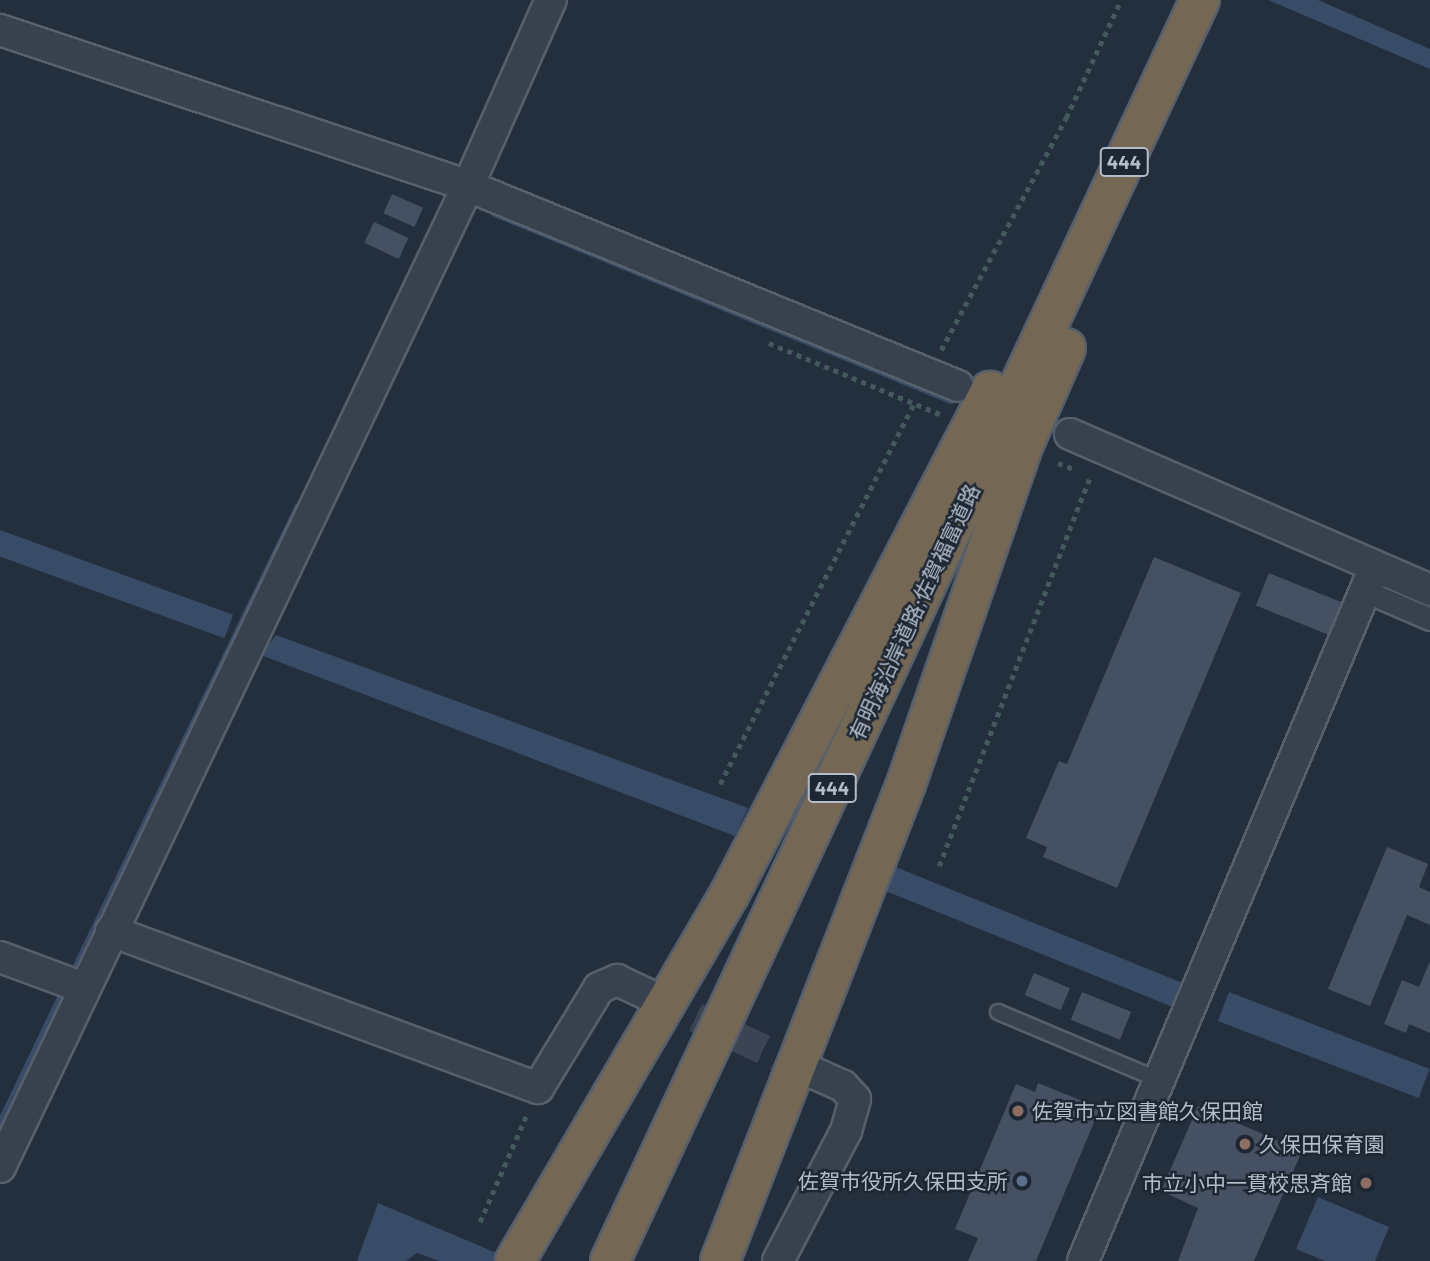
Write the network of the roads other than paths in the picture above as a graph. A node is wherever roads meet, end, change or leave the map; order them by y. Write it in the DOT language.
graph roads {
  1 [pos="551,0"];
  2 [pos="1198,5"];
  3 [pos="0,30"];
  4 [pos="468,186"];
  5 [pos="1053,316"];
  6 [pos="958,386"];
  7 [pos="1070,434"];
  8 [pos="1370,579"];
  9 [pos="1430,590"];
  10 [pos="1430,619"];
  11 [pos="111,930"];
  12 [pos="0,957"];
  13 [pos="84,988"];
  14 [pos="655,998"];
  15 [pos="998,1012"];
  16 [pos="811,1072"];
  17 [pos="1159,1080"];
  18 [pos="0,1167"];
  19 [pos="515,1261"];
  20 [pos="611,1261"];
  21 [pos="720,1261"];
  22 [pos="778,1261"];
  23 [pos="1083,1261"];
  1 -- 4 [label="street"];
  2 -- 5 [label="highway, 有明海沿岸道路;佐賀福富道路 / 444"];
  2 -- 21 [label="highway"];
  3 -- 4 [label="street"];
  4 -- 6 [label="street"];
  4 -- 11 [label="street"];
  5 -- 19 [label="highway"];
  5 -- 20 [label="highway, 有明海沿岸道路;佐賀福富道路 / 444"];
  7 -- 8 [label="street"];
  8 -- 9 [label="street"];
  8 -- 10 [label="street"];
  8 -- 17 [label="street"];
  11 -- 13 [label="street"];
  11 -- 14 [label="street"];
  12 -- 13 [label="street"];
  13 -- 18 [label="street"];
  15 -- 17 [label="lane"];
  16 -- 22 [label="street"];
  17 -- 23 [label="street"];
}
